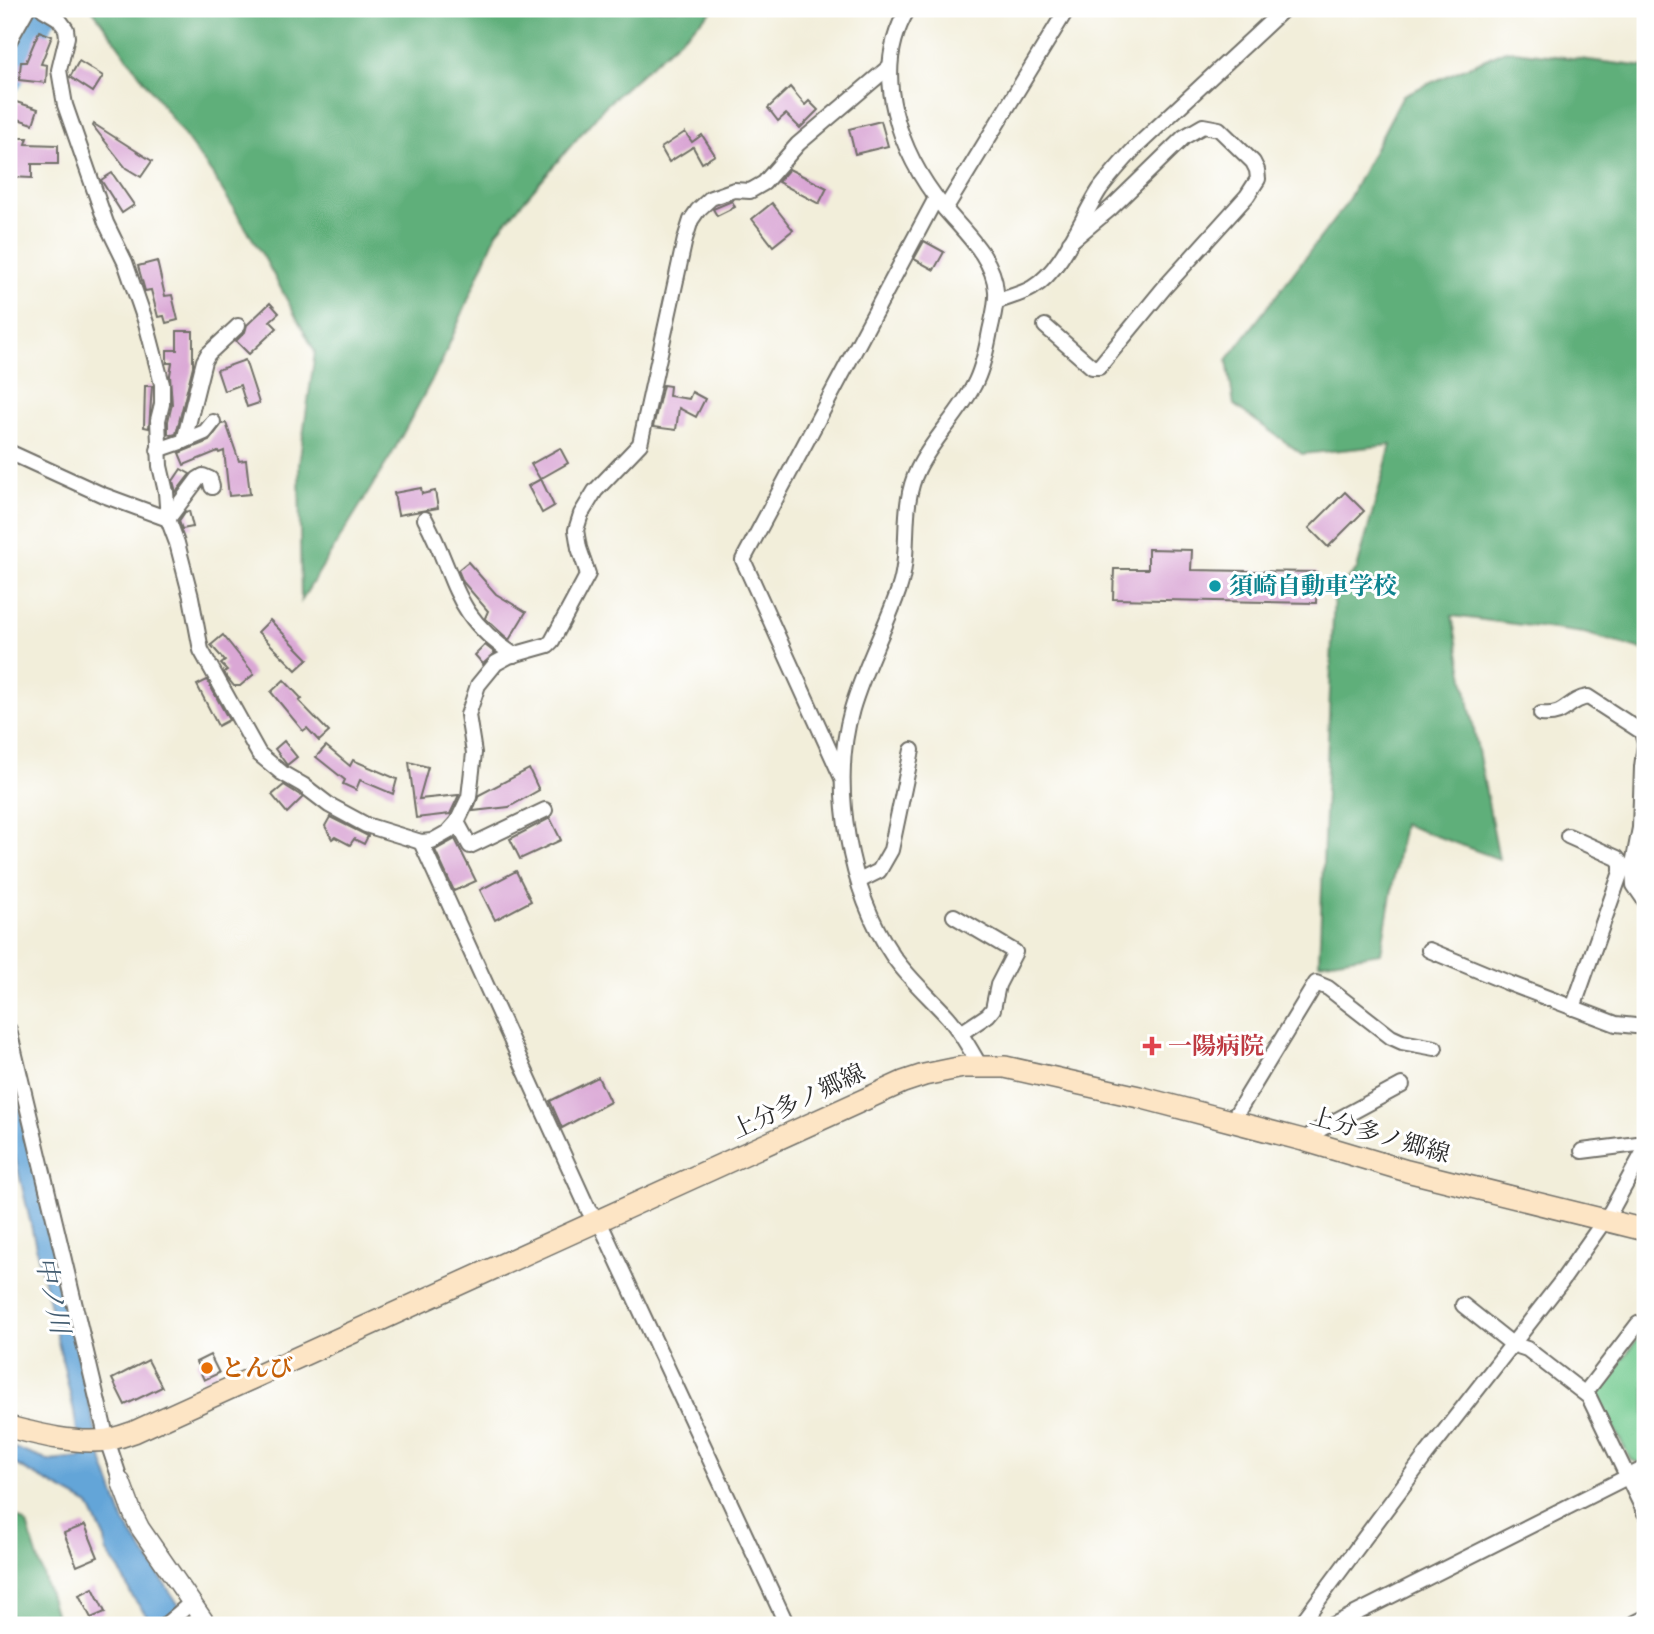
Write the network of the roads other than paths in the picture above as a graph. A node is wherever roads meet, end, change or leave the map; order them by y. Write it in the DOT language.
graph roads {
  1 [pos="27,9"];
  2 [pos="908,9"];
  3 [pos="1067,9"];
  4 [pos="1284,9"];
  5 [pos="47,11"];
  6 [pos="9,41"];
  7 [pos="890,67"];
  8 [pos="940,204"];
  9 [pos="1070,243"];
  10 [pos="996,302"];
  11 [pos="238,326"];
  12 [pos="1045,326"];
  13 [pos="213,422"];
  14 [pos="184,441"];
  15 [pos="158,450"];
  16 [pos="9,452"];
  17 [pos="212,487"];
  18 [pos="168,519"];
  19 [pos="425,519"];
  20 [pos="514,655"];
  21 [pos="1541,714"];
  22 [pos="1645,744"];
  23 [pos="912,750"];
  24 [pos="843,782"];
  25 [pos="545,810"];
  26 [pos="457,822"];
  27 [pos="1568,836"];
  28 [pos="421,842"];
  29 [pos="1627,871"];
  30 [pos="859,881"];
  31 [pos="1645,901"];
  32 [pos="954,916"];
  33 [pos="1429,950"];
  34 [pos="1573,1009"];
  35 [pos="1645,1027"];
  36 [pos="9,1030"];
  37 [pos="961,1033"];
  38 [pos="1435,1048"];
  39 [pos="980,1066"];
  40 [pos="1402,1085"];
  41 [pos="1232,1121"];
  42 [pos="1299,1143"];
  43 [pos="1645,1143"];
  44 [pos="1645,1149"];
  45 [pos="1582,1151"];
  46 [pos="599,1221"];
  47 [pos="1604,1222"];
  48 [pos="1645,1230"];
  49 [pos="1463,1305"];
  50 [pos="1645,1321"];
  51 [pos="1511,1345"];
  52 [pos="1585,1393"];
  53 [pos="9,1427"];
  54 [pos="102,1440"];
  55 [pos="1645,1468"];
  56 [pos="1628,1477"];
  57 [pos="121,1482"];
  58 [pos="1645,1513"];
  59 [pos="187,1607"];
  60 [pos="1645,1618"];
  61 [pos="1303,1624"];
  62 [pos="164,1625"];
  63 [pos="207,1625"];
  64 [pos="787,1625"];
  65 [pos="1333,1625"];
  66 [pos="1631,1625"];
  1 -- 6 [label="street"];
  2 -- 7 [label="street"];
  3 -- 8 [label="street"];
  4 -- 9 [label="street"];
  5 -- 15 [label="street"];
  7 -- 8 [label="street"];
  7 -- 20 [label="street"];
  8 -- 10 [label="street"];
  8 -- 24 [label="street"];
  9 -- 10 [label="street"];
  9 -- 12 [label="street"];
  10 -- 24 [label="street"];
  11 -- 14 [label="street"];
  13 -- 14 [label="street"];
  14 -- 15 [label="street"];
  15 -- 18 [label="street"];
  16 -- 18 [label="street"];
  17 -- 18 [label="street"];
  18 -- 28 [label="street"];
  19 -- 20 [label="street"];
  20 -- 26 [label="street"];
  21 -- 22 [label="street"];
  22 -- 29 [label="street"];
  23 -- 30 [label="street"];
  24 -- 30 [label="street"];
  25 -- 26 [label="street"];
  26 -- 28 [label="street"];
  27 -- 29 [label="street"];
  28 -- 46 [label="street"];
  29 -- 31 [label="street"];
  29 -- 34 [label="street"];
  30 -- 37 [label="street"];
  32 -- 37 [label="street"];
  33 -- 34 [label="street"];
  34 -- 35 [label="street"];
  36 -- 54 [label="street"];
  37 -- 39 [label="street"];
  38 -- 41 [label="street"];
  39 -- 41 [label="main road, 上分多ノ郷線"];
  39 -- 46 [label="main road, 上分多ノ郷線"];
  40 -- 42 [label="street"];
  41 -- 42 [label="main road, 上分多ノ郷線"];
  42 -- 47 [label="main road, 上分多ノ郷線"];
  43 -- 45 [label="street"];
  44 -- 47 [label="street"];
  46 -- 54 [label="main road, 上分多ノ郷線"];
  46 -- 64 [label="street"];
  47 -- 48 [label="main road, 上分多ノ郷線"];
  47 -- 51 [label="street"];
  49 -- 51 [label="street"];
  50 -- 52 [label="street"];
  51 -- 52 [label="street"];
  51 -- 61 [label="street"];
  52 -- 56 [label="street"];
  53 -- 54 [label="main road, 上分多ノ郷線"];
  54 -- 57 [label="street"];
  55 -- 56 [label="street"];
  56 -- 58 [label="street"];
  56 -- 65 [label="street"];
  57 -- 59 [label="street"];
  59 -- 62 [label="street"];
  59 -- 63 [label="street"];
  60 -- 66 [label="street"];
}
